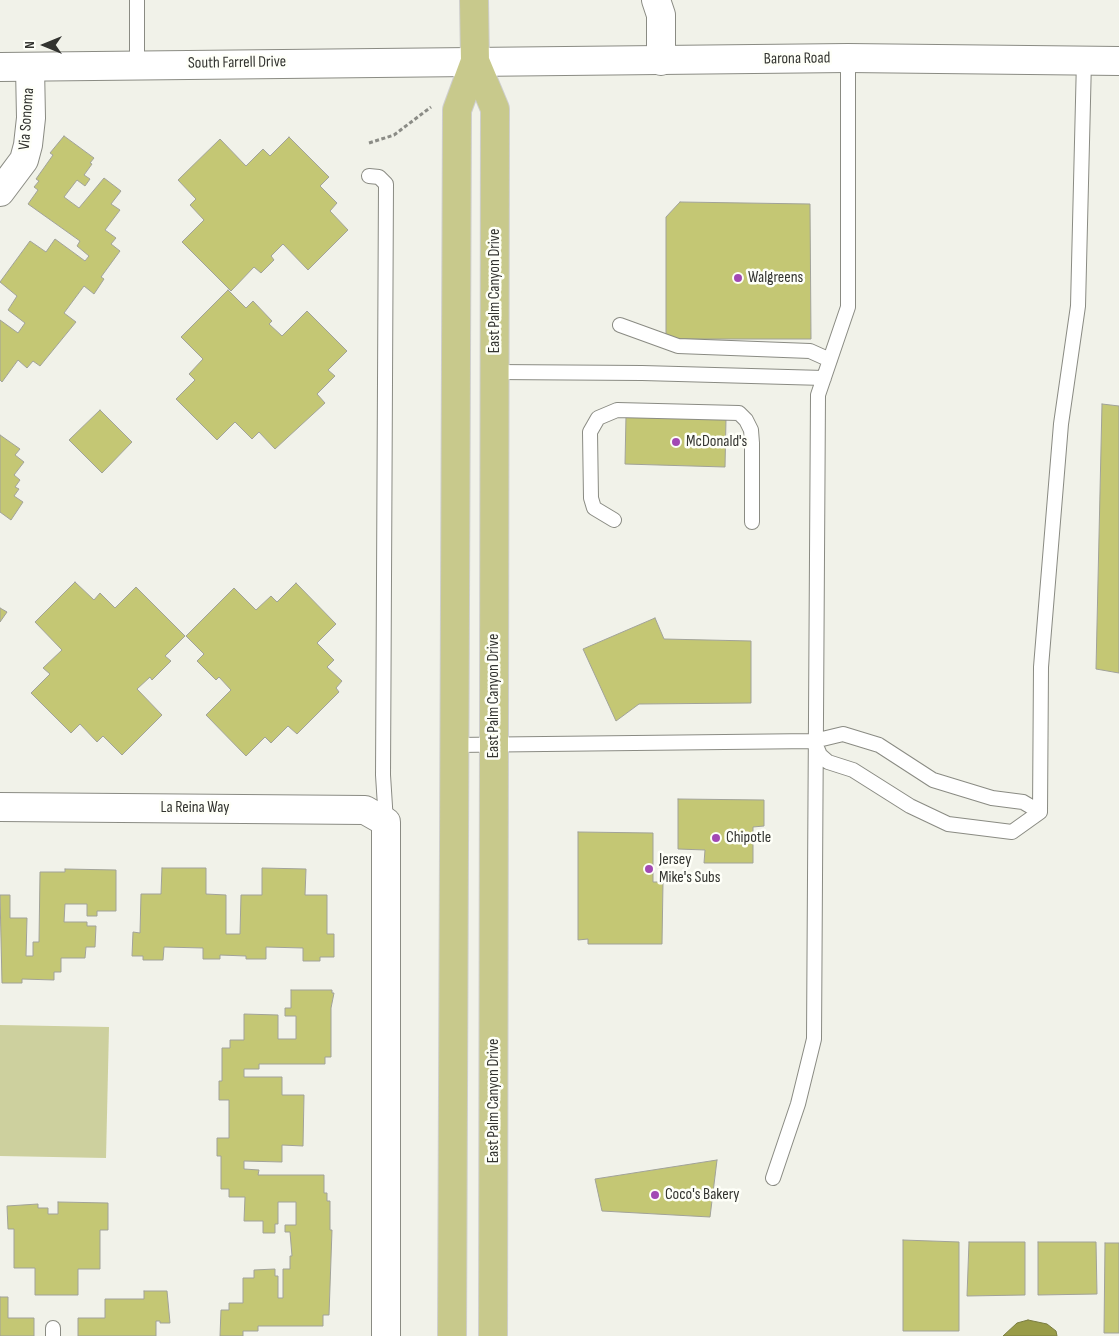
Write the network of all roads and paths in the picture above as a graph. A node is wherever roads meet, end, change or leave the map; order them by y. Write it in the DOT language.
graph roads {
  1 [pos="137,0"];
  2 [pos="474,0"];
  3 [pos="656,0"];
  4 [pos="848,58"];
  5 [pos="661,60"];
  6 [pos="1084,60"];
  7 [pos="475,61"];
  8 [pos="1119,61"];
  9 [pos="137,64"];
  10 [pos="0,67"];
  11 [pos="30,67"];
  12 [pos="431,107"];
  13 [pos="369,143"];
  14 [pos="369,176"];
  15 [pos="0,192"];
  16 [pos="620,324"];
  17 [pos="830,360"];
  18 [pos="495,372"];
  19 [pos="824,378"];
  20 [pos="614,520"];
  21 [pos="752,522"];
  22 [pos="814,741"];
  23 [pos="455,744"];
  24 [pos="494,746"];
  25 [pos="0,807"];
  26 [pos="1040,812"];
  27 [pos="386,822"];
  28 [pos="773,1178"];
  29 [pos="386,1336"];
  30 [pos="452,1336"];
  31 [pos="493,1336"];
  1 -- 9 [label="lane"];
  2 -- 7 [label="main road, East Palm Canyon Drive"];
  3 -- 5 [label="street"];
  4 -- 5 [label="street, Barona Road"];
  4 -- 6 [label="street, Barona Road"];
  4 -- 17 [label="lane"];
  5 -- 7 [label="street, Barona Road"];
  6 -- 8 [label="street, Barona Road"];
  6 -- 26 [label="lane"];
  7 -- 9 [label="street, South Farrell Drive"];
  7 -- 18 [label="main road, East Palm Canyon Drive"];
  7 -- 23 [label="main road, East Palm Canyon Drive"];
  9 -- 11 [label="street, South Farrell Drive"];
  10 -- 11 [label="street, South Farrell Drive"];
  11 -- 15 [label="street, Via Sonoma"];
  12 -- 13 [label="path"];
  14 -- 27 [label="lane"];
  16 -- 17 [label="lane"];
  17 -- 19 [label="lane"];
  18 -- 19 [label="lane"];
  18 -- 24 [label="main road, East Palm Canyon Drive"];
  19 -- 22 [label="lane"];
  20 -- 21 [label="lane"];
  22 -- 24 [label="lane"];
  22 -- 26 [label="lane"];
  22 -- 26 [label="lane"];
  22 -- 28 [label="lane"];
  23 -- 24 [label="lane"];
  23 -- 30 [label="main road, East Palm Canyon Drive"];
  24 -- 31 [label="main road, East Palm Canyon Drive"];
  25 -- 27 [label="street, La Reina Way"];
  27 -- 29 [label="street"];
}
